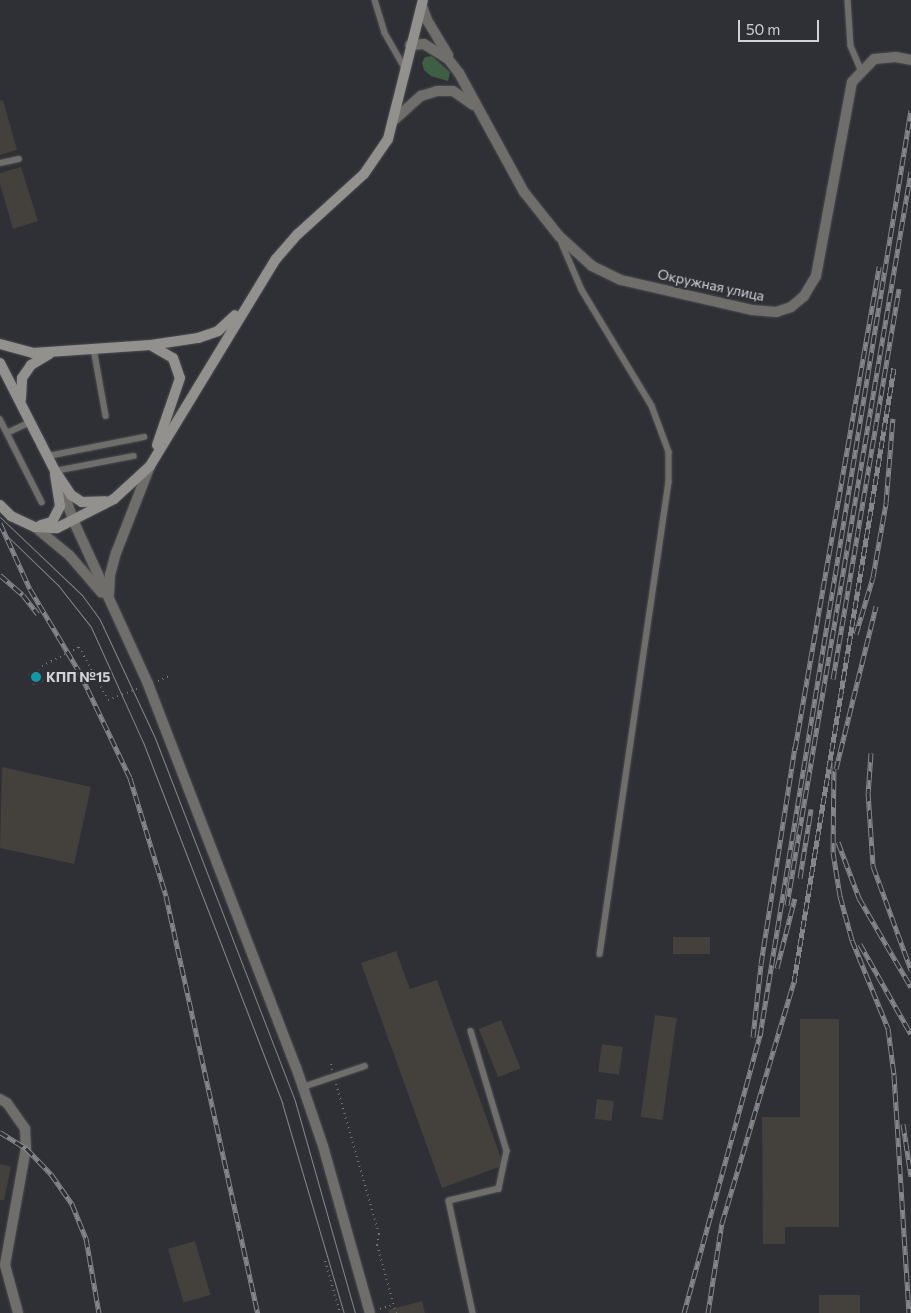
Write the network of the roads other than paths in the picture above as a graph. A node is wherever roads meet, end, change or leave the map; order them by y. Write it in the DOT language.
graph roads {
  1 [pos="376,0"];
  2 [pos="848,0"];
  3 [pos="423,3"];
  4 [pos="410,45"];
  5 [pos="911,60"];
  6 [pos="405,68"];
  7 [pos="861,70"];
  8 [pos="458,72"];
  9 [pos="393,121"];
  10 [pos="486,122"];
  11 [pos="19,159"];
  12 [pos="0,163"];
  13 [pos="559,236"];
  14 [pos="243,308"];
  15 [pos="0,344"];
  16 [pos="151,345"];
  17 [pos="94,349"];
  18 [pos="57,351"];
  19 [pos="0,363"];
  20 [pos="22,402"];
  21 [pos="106,416"];
  22 [pos="0,419"];
  23 [pos="31,422"];
  24 [pos="7,432"];
  25 [pos="144,437"];
  26 [pos="48,456"];
  27 [pos="134,456"];
  28 [pos="150,466"];
  29 [pos="55,471"];
  30 [pos="114,499"];
  31 [pos="42,502"];
  32 [pos="0,505"];
  33 [pos="74,522"];
  34 [pos="35,528"];
  35 [pos="113,607"];
  36 [pos="600,954"];
  37 [pos="471,1031"];
  38 [pos="365,1066"];
  39 [pos="303,1087"];
  40 [pos="0,1099"];
  41 [pos="18,1313"];
  42 [pos="370,1313"];
  43 [pos="473,1313"];
  1 -- 6 [label="lane"];
  2 -- 7 [label="lane"];
  3 -- 4 [label="street"];
  3 -- 8 [label="street"];
  4 -- 6 [label="street"];
  4 -- 8 [label="street"];
  5 -- 7 [label="street"];
  6 -- 9 [label="street"];
  7 -- 13 [label="street, Окружная улица"];
  8 -- 10 [label="street"];
  9 -- 10 [label="street"];
  9 -- 14 [label="street"];
  10 -- 13 [label="street, Окружная улица"];
  11 -- 12 [label="lane"];
  13 -- 36 [label="lane"];
  14 -- 16 [label="street"];
  14 -- 28 [label="street"];
  15 -- 18 [label="street"];
  16 -- 17 [label="street"];
  16 -- 28 [label="street"];
  17 -- 18 [label="street"];
  17 -- 21 [label="lane"];
  18 -- 20 [label="street"];
  19 -- 20 [label="street"];
  20 -- 23 [label="street"];
  22 -- 24 [label="lane"];
  23 -- 24 [label="lane"];
  23 -- 26 [label="street"];
  24 -- 31 [label="lane"];
  25 -- 26 [label="lane"];
  26 -- 29 [label="street"];
  27 -- 29 [label="lane"];
  28 -- 30 [label="street"];
  28 -- 35 [label="street"];
  29 -- 30 [label="street"];
  29 -- 33 [label="street"];
  29 -- 34 [label="street"];
  30 -- 33 [label="street"];
  32 -- 34 [label="street"];
  33 -- 34 [label="street"];
  33 -- 35 [label="street"];
  34 -- 35 [label="street"];
  35 -- 39 [label="street"];
  37 -- 43 [label="lane"];
  38 -- 39 [label="lane"];
  39 -- 42 [label="street"];
  40 -- 41 [label="street"];
}
